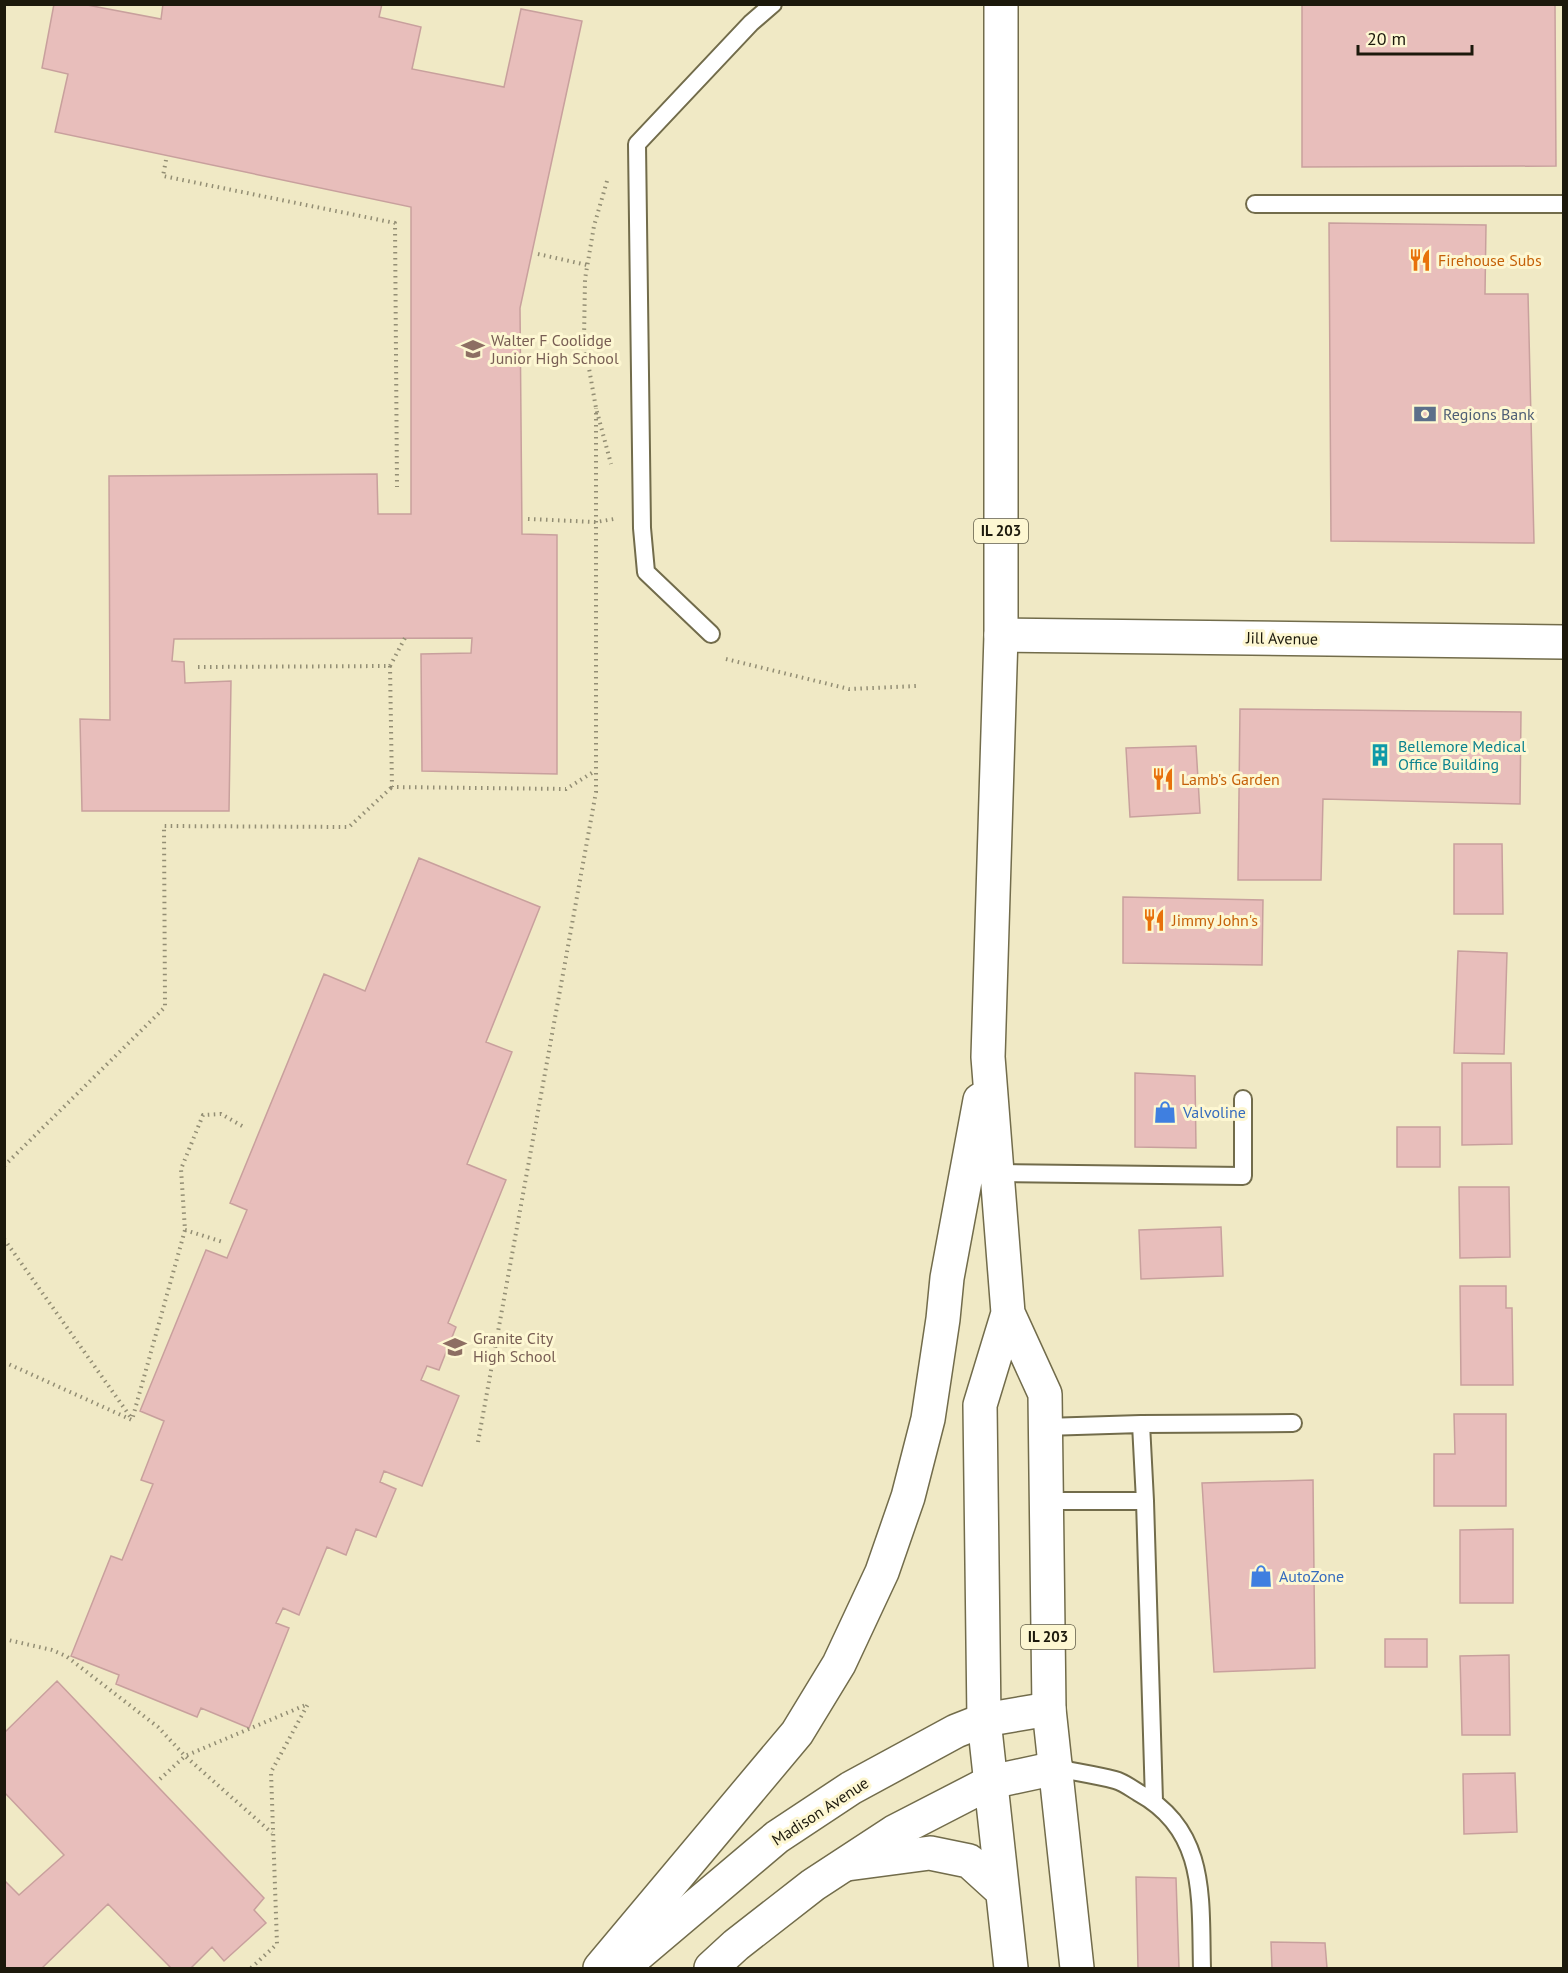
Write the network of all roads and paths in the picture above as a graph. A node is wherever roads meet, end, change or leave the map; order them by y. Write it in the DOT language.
graph roads {
  1 [pos="773,4"];
  2 [pos="1002,4"];
  3 [pos="166,160"];
  4 [pos="1255,204"];
  5 [pos="1563,204"];
  6 [pos="538,254"];
  7 [pos="587,265"];
  8 [pos="596,408"];
  9 [pos="398,487"];
  10 [pos="528,519"];
  11 [pos="616,519"];
  12 [pos="596,522"];
  13 [pos="711,634"];
  14 [pos="1001,635"];
  15 [pos="405,638"];
  16 [pos="1563,642"];
  17 [pos="390,666"];
  18 [pos="198,667"];
  19 [pos="595,771"];
  20 [pos="392,788"];
  21 [pos="988,1057"];
  22 [pos="1244,1099"];
  23 [pos="244,1127"];
  24 [pos="4,1166"];
  25 [pos="997,1173"];
  26 [pos="185,1230"];
  27 [pos="4,1239"];
  28 [pos="223,1242"];
  29 [pos="1008,1313"];
  30 [pos="4,1362"];
  31 [pos="132,1420"];
  32 [pos="1293,1423"];
  33 [pos="1141,1424"];
  34 [pos="1045,1427"];
  35 [pos="478,1442"];
  36 [pos="1046,1501"];
  37 [pos="1145,1501"];
  38 [pos="4,1639"];
  39 [pos="1049,1709"];
  40 [pos="984,1720"];
  41 [pos="185,1756"];
  42 [pos="1056,1768"];
  43 [pos="160,1779"];
  44 [pos="991,1782"];
  45 [pos="1154,1801"];
  46 [pos="272,1833"];
  47 [pos="847,1864"];
  48 [pos="1002,1891"];
  49 [pos="252,1968"];
  50 [pos="600,1968"];
  51 [pos="622,1968"];
  52 [pos="711,1968"];
  53 [pos="1011,1968"];
  54 [pos="1077,1968"];
  55 [pos="1202,1968"];
  1 -- 13 [label="lane"];
  2 -- 14 [label="main road, IL 203"];
  3 -- 9 [label="path"];
  4 -- 5 [label="lane"];
  6 -- 7 [label="path"];
  8 -- 12 [label="path"];
  10 -- 12 [label="path"];
  11 -- 12 [label="path"];
  12 -- 19 [label="path"];
  14 -- 16 [label="main road, Jill Avenue"];
  14 -- 21 [label="main road, IL 203"];
  15 -- 17 [label="path"];
  17 -- 18 [label="path"];
  17 -- 20 [label="path"];
  19 -- 20 [label="path"];
  19 -- 35 [label="path"];
  20 -- 24 [label="path"];
  21 -- 25 [label="main road, IL 203"];
  21 -- 50 [label="main road"];
  22 -- 25 [label="lane"];
  23 -- 26 [label="path"];
  25 -- 29 [label="main road, IL 203"];
  26 -- 28 [label="path"];
  26 -- 31 [label="path"];
  27 -- 31 [label="path"];
  29 -- 34 [label="main road, IL 203"];
  29 -- 40 [label="main road, IL 203"];
  30 -- 31 [label="path"];
  32 -- 33 [label="lane"];
  33 -- 34 [label="lane"];
  33 -- 37 [label="lane"];
  34 -- 36 [label="main road, IL 203"];
  36 -- 37 [label="lane"];
  36 -- 39 [label="main road, IL 203"];
  37 -- 45 [label="lane"];
  38 -- 41 [label="path"];
  39 -- 40 [label="main road, Madison Avenue"];
  39 -- 42 [label="main road, IL 203"];
  40 -- 44 [label="main road, IL 203"];
  40 -- 51 [label="main road, Madison Avenue"];
  41 -- 43 [label="path"];
  41 -- 46 [label="path"];
  41 -- 46 [label="path"];
  42 -- 44 [label="main road"];
  42 -- 45 [label="lane"];
  42 -- 54 [label="main road, IL 203"];
  44 -- 47 [label="main road"];
  44 -- 48 [label="main road, IL 203"];
  45 -- 55 [label="lane"];
  46 -- 49 [label="path"];
  47 -- 48 [label="main road"];
  47 -- 52 [label="main road"];
  48 -- 53 [label="main road, IL 203"];
}
